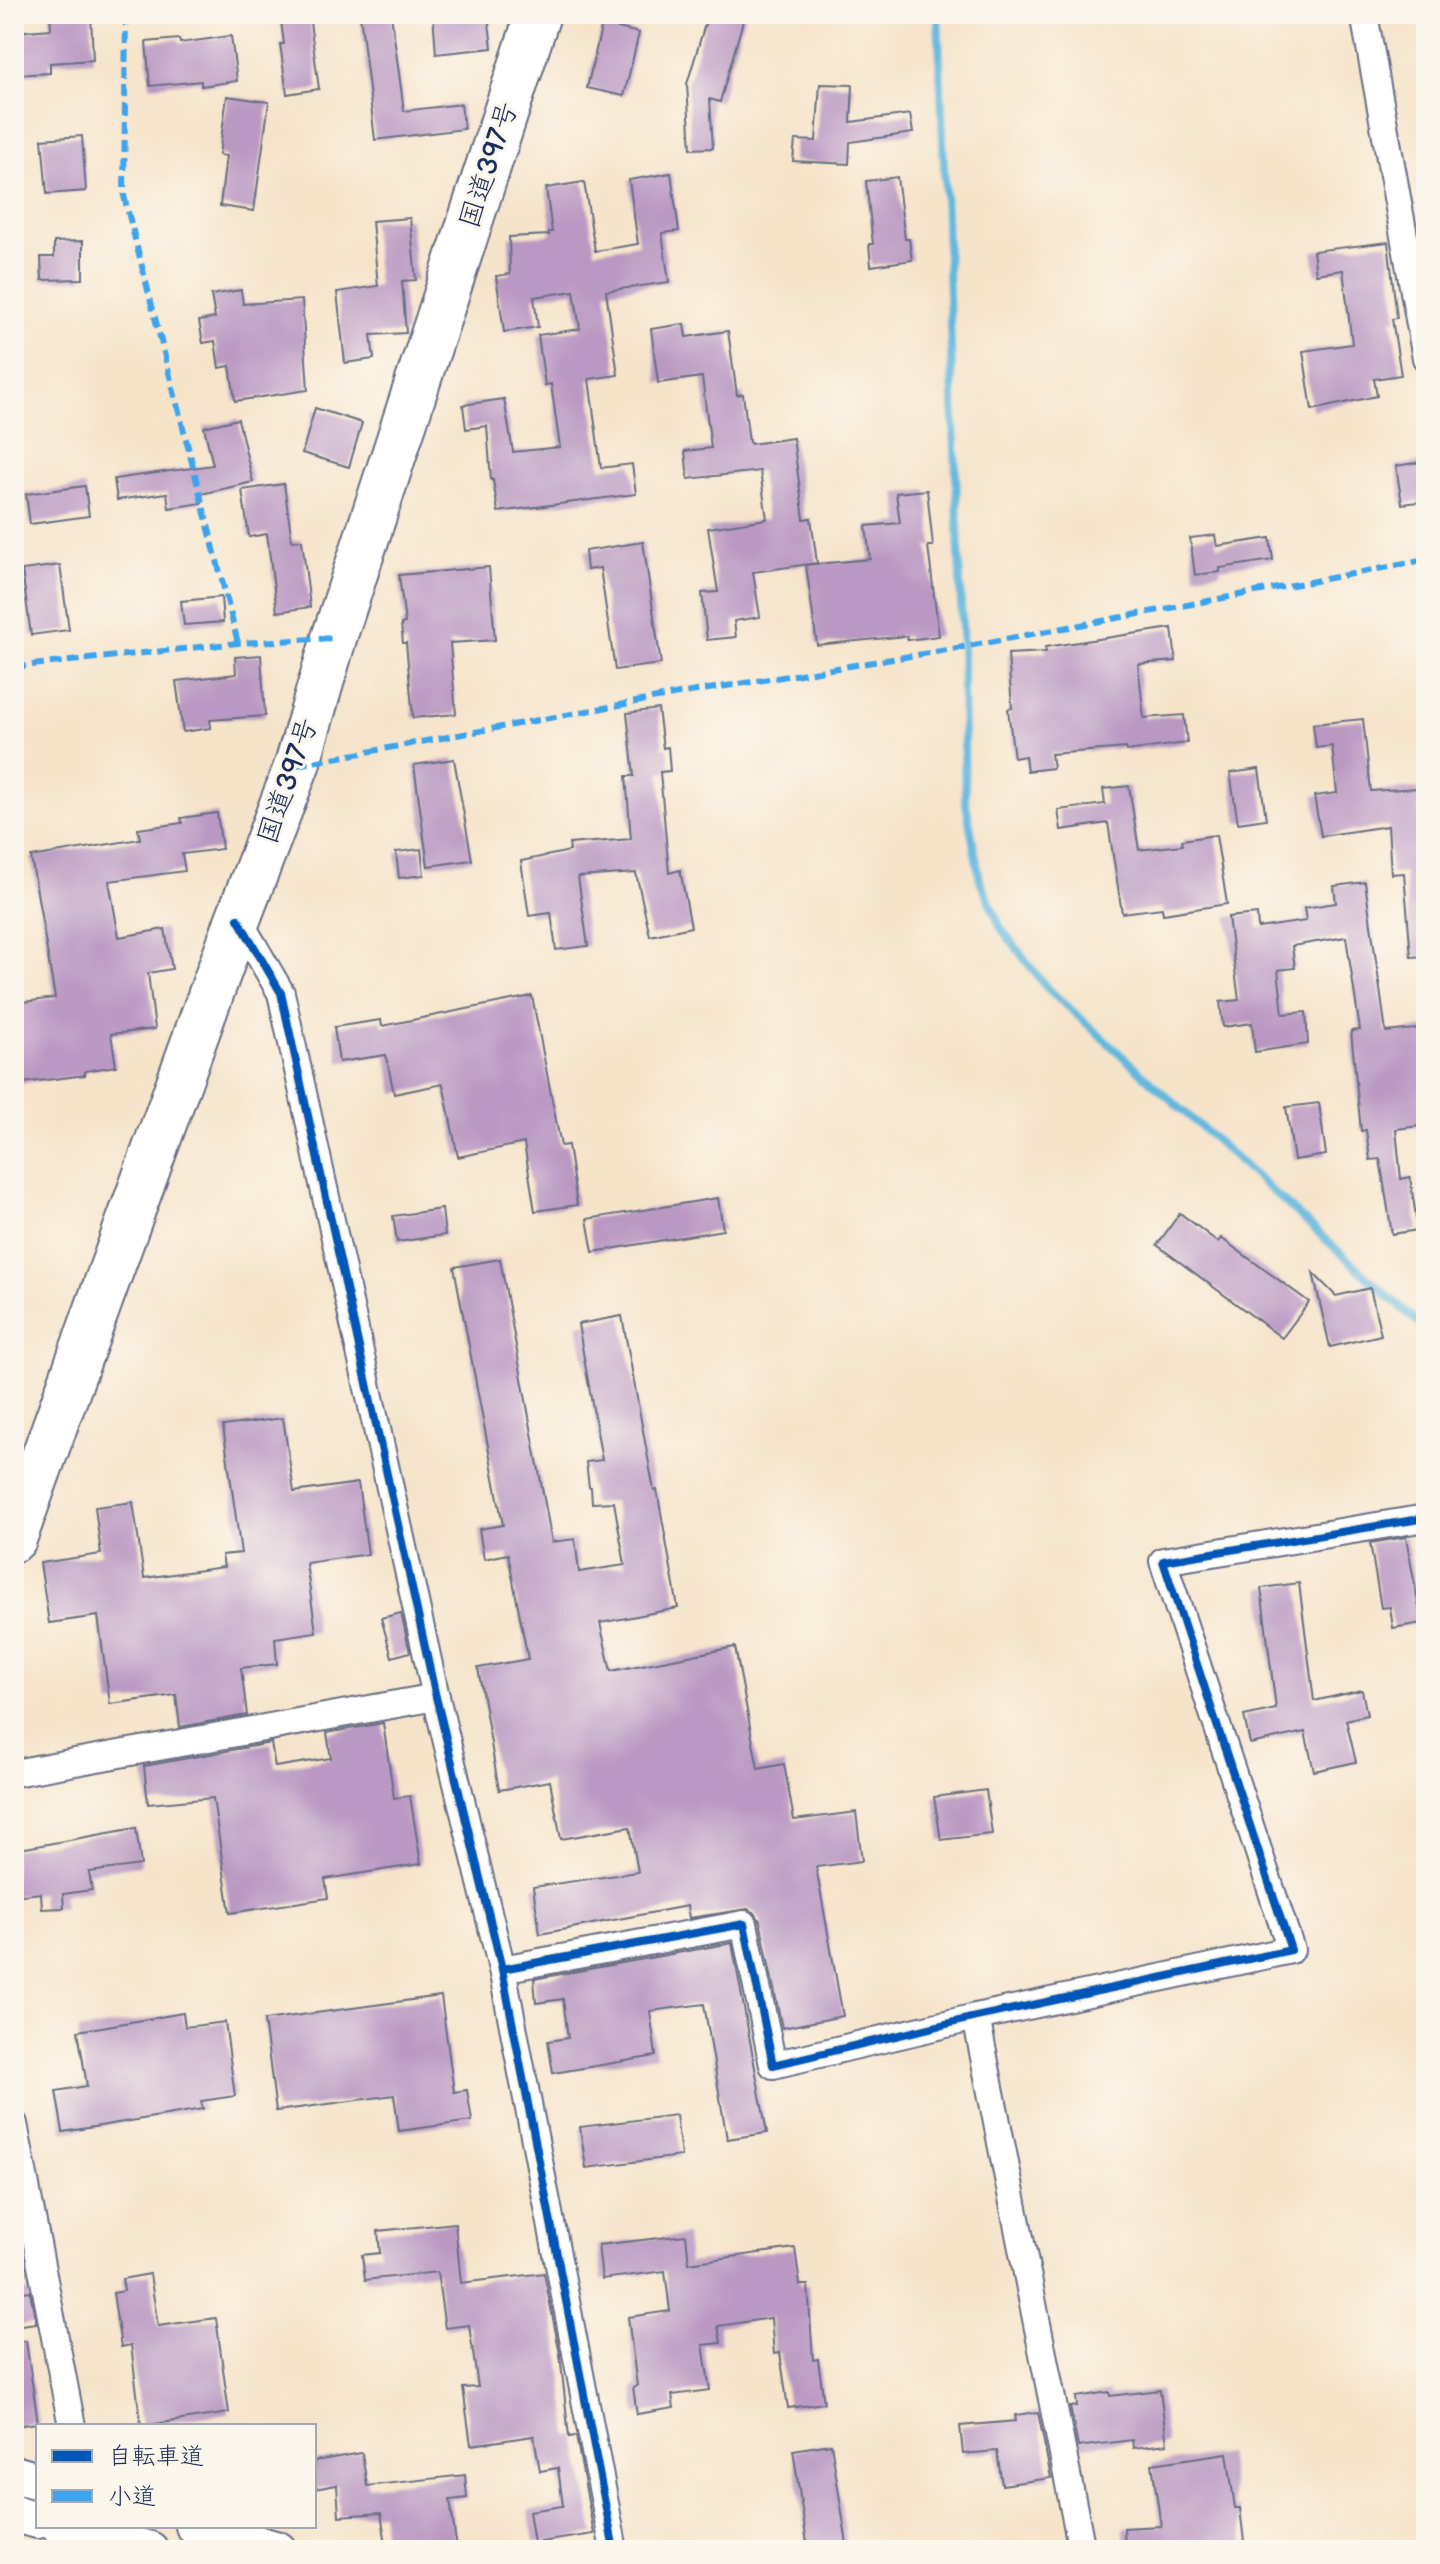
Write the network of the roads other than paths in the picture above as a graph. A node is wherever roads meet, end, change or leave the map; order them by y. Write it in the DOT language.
graph roads {
  1 [pos="538,14"];
  2 [pos="1364,14"];
  3 [pos="1426,358"];
  4 [pos="238,919"];
  5 [pos="1426,1518"];
  6 [pos="14,1539"];
  7 [pos="436,1697"];
  8 [pos="14,1773"];
  9 [pos="502,1969"];
  10 [pos="976,2017"];
  11 [pos="14,2124"];
  12 [pos="72,2424"];
  13 [pos="14,2474"];
  14 [pos="36,2480"];
  15 [pos="14,2514"];
  16 [pos="36,2520"];
  17 [pos="201,2528"];
  18 [pos="82,2537"];
  19 [pos="150,2550"];
  20 [pos="278,2550"];
  21 [pos="614,2550"];
  22 [pos="1082,2550"];
  1 -- 4 [label="highway, 国道397号"];
  2 -- 3 [label="street"];
  4 -- 6 [label="highway, 国道397号"];
  4 -- 7 [label="street"];
  5 -- 10 [label="street"];
  7 -- 8 [label="street"];
  7 -- 9 [label="street"];
  9 -- 10 [label="street"];
  9 -- 21 [label="street"];
  10 -- 22 [label="street"];
  11 -- 12 [label="street"];
  13 -- 14 [label="main road"];
  15 -- 16 [label="main road"];
  17 -- 20 [label="main road"];
  18 -- 19 [label="main road"];
}
